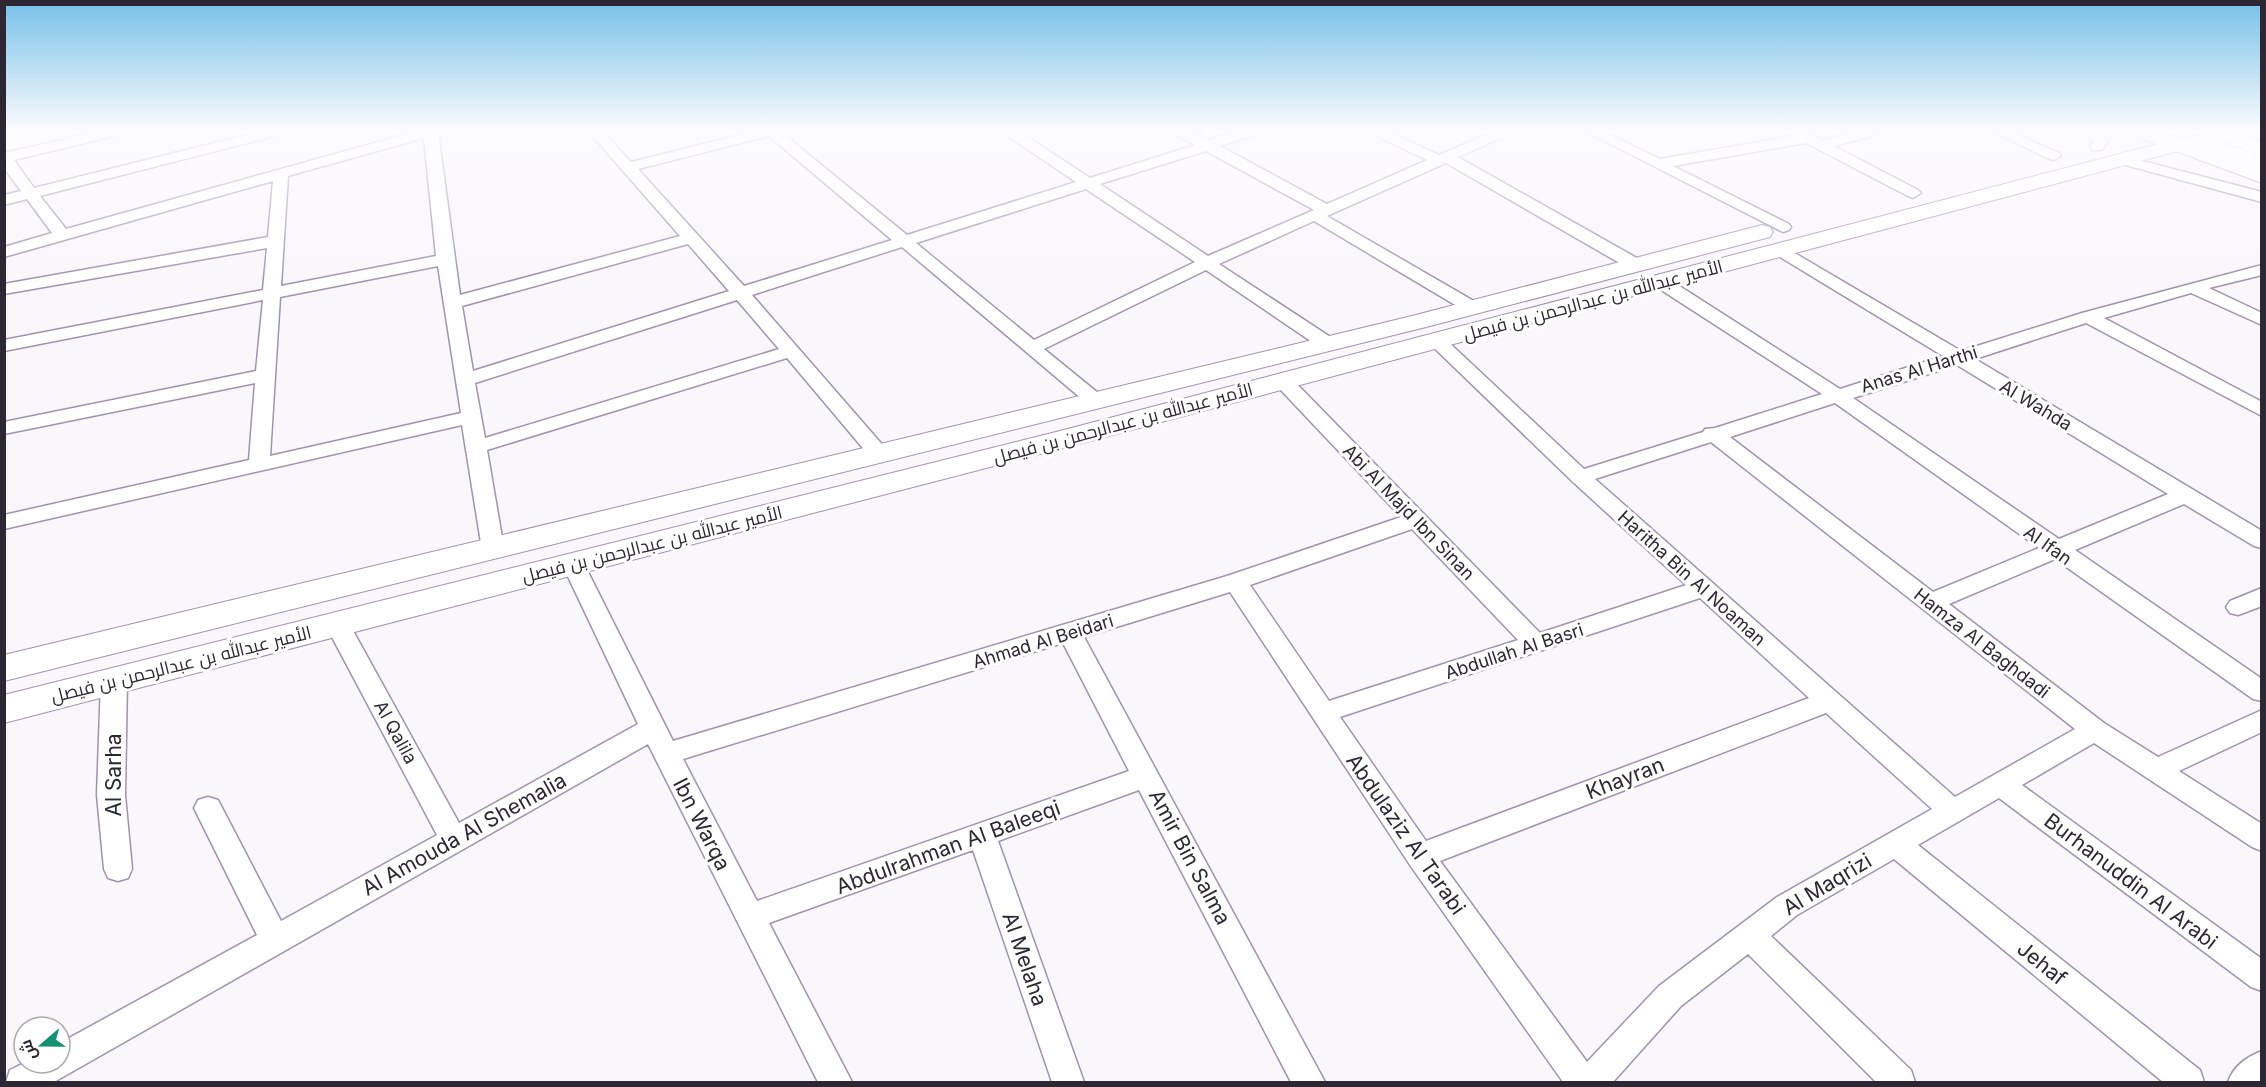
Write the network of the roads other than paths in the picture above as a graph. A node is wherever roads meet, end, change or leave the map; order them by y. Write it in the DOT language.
graph roads {
  1 [pos="24,183"];
  2 [pos="68,183"];
  3 [pos="247,183"];
  4 [pos="280,183"];
  5 [pos="436,183"];
  6 [pos="643,183"];
  7 [pos="832,183"];
  8 [pos="1088,183"];
  9 [pos="1270,183"];
  10 [pos="1387,183"];
  11 [pos="1487,183"];
  12 [pos="1689,183"];
  13 [pos="1893,183"];
  14 [pos="1952,183"];
  15 [pos="2024,183"];
  16 [pos="2208,183"];
  17 [pos="31,192"];
  18 [pos="1913,193"];
  19 [pos="2262,197"];
  20 [pos="4,200"];
  21 [pos="1321,212"];
  22 [pos="62,236"];
  23 [pos="692,238"];
  24 [pos="1782,238"];
  25 [pos="276,241"];
  26 [pos="902,242"];
  27 [pos="4,252"];
  28 [pos="445,259"];
  29 [pos="1208,263"];
  30 [pos="1636,265"];
  31 [pos="2262,270"];
  32 [pos="1661,282"];
  33 [pos="2193,286"];
  34 [pos="4,289"];
  35 [pos="272,293"];
  36 [pos="740,293"];
  37 [pos="452,303"];
  38 [pos="1473,308"];
  39 [pos="2088,317"];
  40 [pos="2262,320"];
  41 [pos="1436,341"];
  42 [pos="1329,344"];
  43 [pos="4,346"];
  44 [pos="1031,348"];
  45 [pos="791,351"];
  46 [pos="1958,358"];
  47 [pos="266,375"];
  48 [pos="465,380"];
  49 [pos="1283,381"];
  50 [pos="1836,395"];
  51 [pos="1096,401"];
  52 [pos="2262,410"];
  53 [pos="471,417"];
  54 [pos="4,428"];
  55 [pos="1712,433"];
  56 [pos="476,447"];
  57 [pos="879,454"];
  58 [pos="258,464"];
  59 [pos="1580,477"];
  60 [pos="2185,495"];
  61 [pos="1416,520"];
  62 [pos="4,522"];
  63 [pos="2262,541"];
  64 [pos="493,549"];
  65 [pos="2055,550"];
  66 [pos="573,564"];
  67 [pos="1235,582"];
  68 [pos="1704,588"];
  69 [pos="2262,596"];
  70 [pos="1930,602"];
  71 [pos="2238,607"];
  72 [pos="337,624"];
  73 [pos="1070,632"];
  74 [pos="1535,643"];
  75 [pos="4,668"];
  76 [pos="114,681"];
  77 [pos="2262,692"];
  78 [pos="1829,701"];
  79 [pos="4,709"];
  80 [pos="1323,713"];
  81 [pos="2262,720"];
  82 [pos="653,728"];
  83 [pos="2095,730"];
  84 [pos="666,754"];
  85 [pos="2156,770"];
  86 [pos="1146,776"];
  87 [pos="2000,784"];
  88 [pos="208,808"];
  89 [pos="1952,811"];
  90 [pos="982,835"];
  91 [pos="2262,839"];
  92 [pos="454,840"];
  93 [pos="1896,844"];
  94 [pos="1420,856"];
  95 [pos="118,869"];
  96 [pos="750,917"];
  97 [pos="1749,935"];
  98 [pos="275,940"];
  99 [pos="2262,978"];
  100 [pos="72,1054"];
  101 [pos="2262,1067"];
  102 [pos="36,1075"];
  103 [pos="22,1083"];
  104 [pos="835,1083"];
  105 [pos="1068,1083"];
  106 [pos="1310,1083"];
  107 [pos="1582,1083"];
  108 [pos="1591,1083"];
  109 [pos="1899,1083"];
  110 [pos="2188,1083"];
  111 [pos="2244,1083"];
  1 -- 17 [label="street"];
  2 -- 17 [label="street"];
  3 -- 22 [label="street"];
  4 -- 25 [label="street"];
  5 -- 28 [label="street"];
  6 -- 23 [label="street"];
  7 -- 26 [label="street"];
  8 -- 26 [label="street"];
  8 -- 29 [label="street"];
  9 -- 21 [label="street"];
  10 -- 21 [label="street"];
  11 -- 30 [label="street"];
  12 -- 24 [label="street, Al Wahda"];
  13 -- 18 [label="street"];
  14 -- 18 [label="main road, الأمير عبدالله بن عبدالرحمن بن فيصل"];
  15 -- 24 [label="main road, الأمير عبدالله بن عبدالرحمن بن فيصل"];
  16 -- 19 [label="street"];
  17 -- 20 [label="street"];
  17 -- 22 [label="street"];
  18 -- 24 [label="main road, الأمير عبدالله بن عبدالرحمن بن فيصل"];
  21 -- 29 [label="street"];
  21 -- 38 [label="street"];
  22 -- 27 [label="street"];
  23 -- 36 [label="street"];
  23 -- 37 [label="street"];
  24 -- 30 [label="main road, الأمير عبدالله بن عبدالرحمن بن فيصل"];
  24 -- 32 [label="main road, الأمير عبدالله بن عبدالرحمن بن فيصل"];
  24 -- 46 [label="street, Al Wahda"];
  25 -- 34 [label="street"];
  25 -- 35 [label="street"];
  26 -- 36 [label="street"];
  26 -- 44 [label="street"];
  28 -- 35 [label="street"];
  28 -- 37 [label="street"];
  29 -- 42 [label="street"];
  29 -- 44 [label="street"];
  30 -- 38 [label="main road, الأمير عبدالله بن عبدالرحمن بن فيصل"];
  31 -- 33 [label="street, Anas Al Harthi"];
  32 -- 41 [label="main road, الأمير عبدالله بن عبدالرحمن بن فيصل"];
  32 -- 50 [label="street, Al Ifan"];
  33 -- 39 [label="street, Anas Al Harthi"];
  33 -- 40 [label="street"];
  35 -- 43 [label="street"];
  35 -- 47 [label="street"];
  36 -- 45 [label="street"];
  36 -- 48 [label="street"];
  37 -- 48 [label="street"];
  38 -- 42 [label="main road, الأمير عبدالله بن عبدالرحمن بن فيصل"];
  39 -- 46 [label="street, Anas Al Harthi"];
  39 -- 52 [label="street"];
  41 -- 49 [label="main road, الأمير عبدالله بن عبدالرحمن بن فيصل"];
  41 -- 59 [label="street, Haritha Bin Al Noaman"];
  42 -- 51 [label="main road, الأمير عبدالله بن عبدالرحمن بن فيصل"];
  44 -- 51 [label="street"];
  45 -- 56 [label="street"];
  45 -- 57 [label="street"];
  46 -- 50 [label="street, Anas Al Harthi"];
  46 -- 60 [label="street, Al Wahda"];
  47 -- 54 [label="street"];
  47 -- 58 [label="street"];
  48 -- 53 [label="street"];
  49 -- 61 [label="street, Abi Al Majd Ibn Sinan"];
  49 -- 66 [label="main road, الأمير عبدالله بن عبدالرحمن بن فيصل"];
  50 -- 55 [label="street, Anas Al Harthi"];
  50 -- 65 [label="street, Al Ifan"];
  51 -- 57 [label="main road, الأمير عبدالله بن عبدالرحمن بن فيصل"];
  53 -- 56 [label="street"];
  53 -- 58 [label="street"];
  55 -- 59 [label="street, Anas Al Harthi"];
  55 -- 70 [label="street, Hamza Al Baghdadi"];
  56 -- 64 [label="street"];
  57 -- 64 [label="main road, الأمير عبدالله بن عبدالرحمن بن فيصل"];
  58 -- 62 [label="street"];
  59 -- 68 [label="street, Haritha Bin Al Noaman"];
  60 -- 63 [label="street, Al Wahda"];
  60 -- 65 [label="street"];
  61 -- 67 [label="street, Ahmad Al Beidari"];
  61 -- 74 [label="street, Abi Al Majd Ibn Sinan"];
  64 -- 75 [label="main road, الأمير عبدالله بن عبدالرحمن بن فيصل"];
  65 -- 70 [label="street"];
  65 -- 77 [label="street, Al Ifan"];
  66 -- 72 [label="main road, الأمير عبدالله بن عبدالرحمن بن فيصل"];
  66 -- 82 [label="street, Ibn Warqa"];
  67 -- 73 [label="street, Ahmad Al Beidari"];
  67 -- 80 [label="street, Abdulaziz Al Tarabi"];
  68 -- 74 [label="street, Abdullah Al Basri"];
  68 -- 78 [label="street, Haritha Bin Al Noaman"];
  69 -- 71 [label="street"];
  70 -- 83 [label="street, Hamza Al Baghdadi"];
  72 -- 76 [label="main road, الأمير عبدالله بن عبدالرحمن بن فيصل"];
  72 -- 92 [label="street, Al Qalila"];
  73 -- 84 [label="street, Ahmad Al Beidari"];
  73 -- 86 [label="street, Amir Bin Salma"];
  74 -- 80 [label="street, Abdullah Al Basri"];
  76 -- 79 [label="main road, الأمير عبدالله بن عبدالرحمن بن فيصل"];
  76 -- 95 [label="street, Al Sarha"];
  78 -- 89 [label="street, Haritha Bin Al Noaman"];
  78 -- 94 [label="street, Khayran"];
  80 -- 94 [label="street, Abdulaziz Al Tarabi"];
  81 -- 85 [label="street"];
  82 -- 84 [label="street, Ibn Warqa"];
  82 -- 92 [label="street, Al Amouda Al Shemalia"];
  83 -- 85 [label="street, Hamza Al Baghdadi"];
  83 -- 87 [label="street, Al Maqrizi"];
  84 -- 96 [label="street, Ibn Warqa"];
  85 -- 91 [label="street, Hamza Al Baghdadi"];
  86 -- 90 [label="street, Abdulrahman Al Baleeqi"];
  86 -- 106 [label="street, Amir Bin Salma"];
  87 -- 89 [label="street, Al Maqrizi"];
  87 -- 99 [label="street, Burhanuddin Al Arabi"];
  88 -- 98 [label="street"];
  89 -- 93 [label="street, Al Maqrizi"];
  90 -- 96 [label="street, Abdulrahman Al Baleeqi"];
  90 -- 105 [label="street, Al Melaha"];
  92 -- 98 [label="street, Al Amouda Al Shemalia"];
  93 -- 97 [label="street, Al Maqrizi"];
  93 -- 110 [label="street, Jehaf"];
  94 -- 107 [label="street, Abdulaziz Al Tarabi"];
  96 -- 104 [label="street, Ibn Warqa"];
  97 -- 108 [label="street, Al Maqrizi"];
  97 -- 109 [label="street"];
  98 -- 100 [label="street, Al Amouda Al Shemalia"];
  101 -- 111 [label="street"];
  102 -- 103 [label="street, Al Amouda Al Shemalia"];
}
